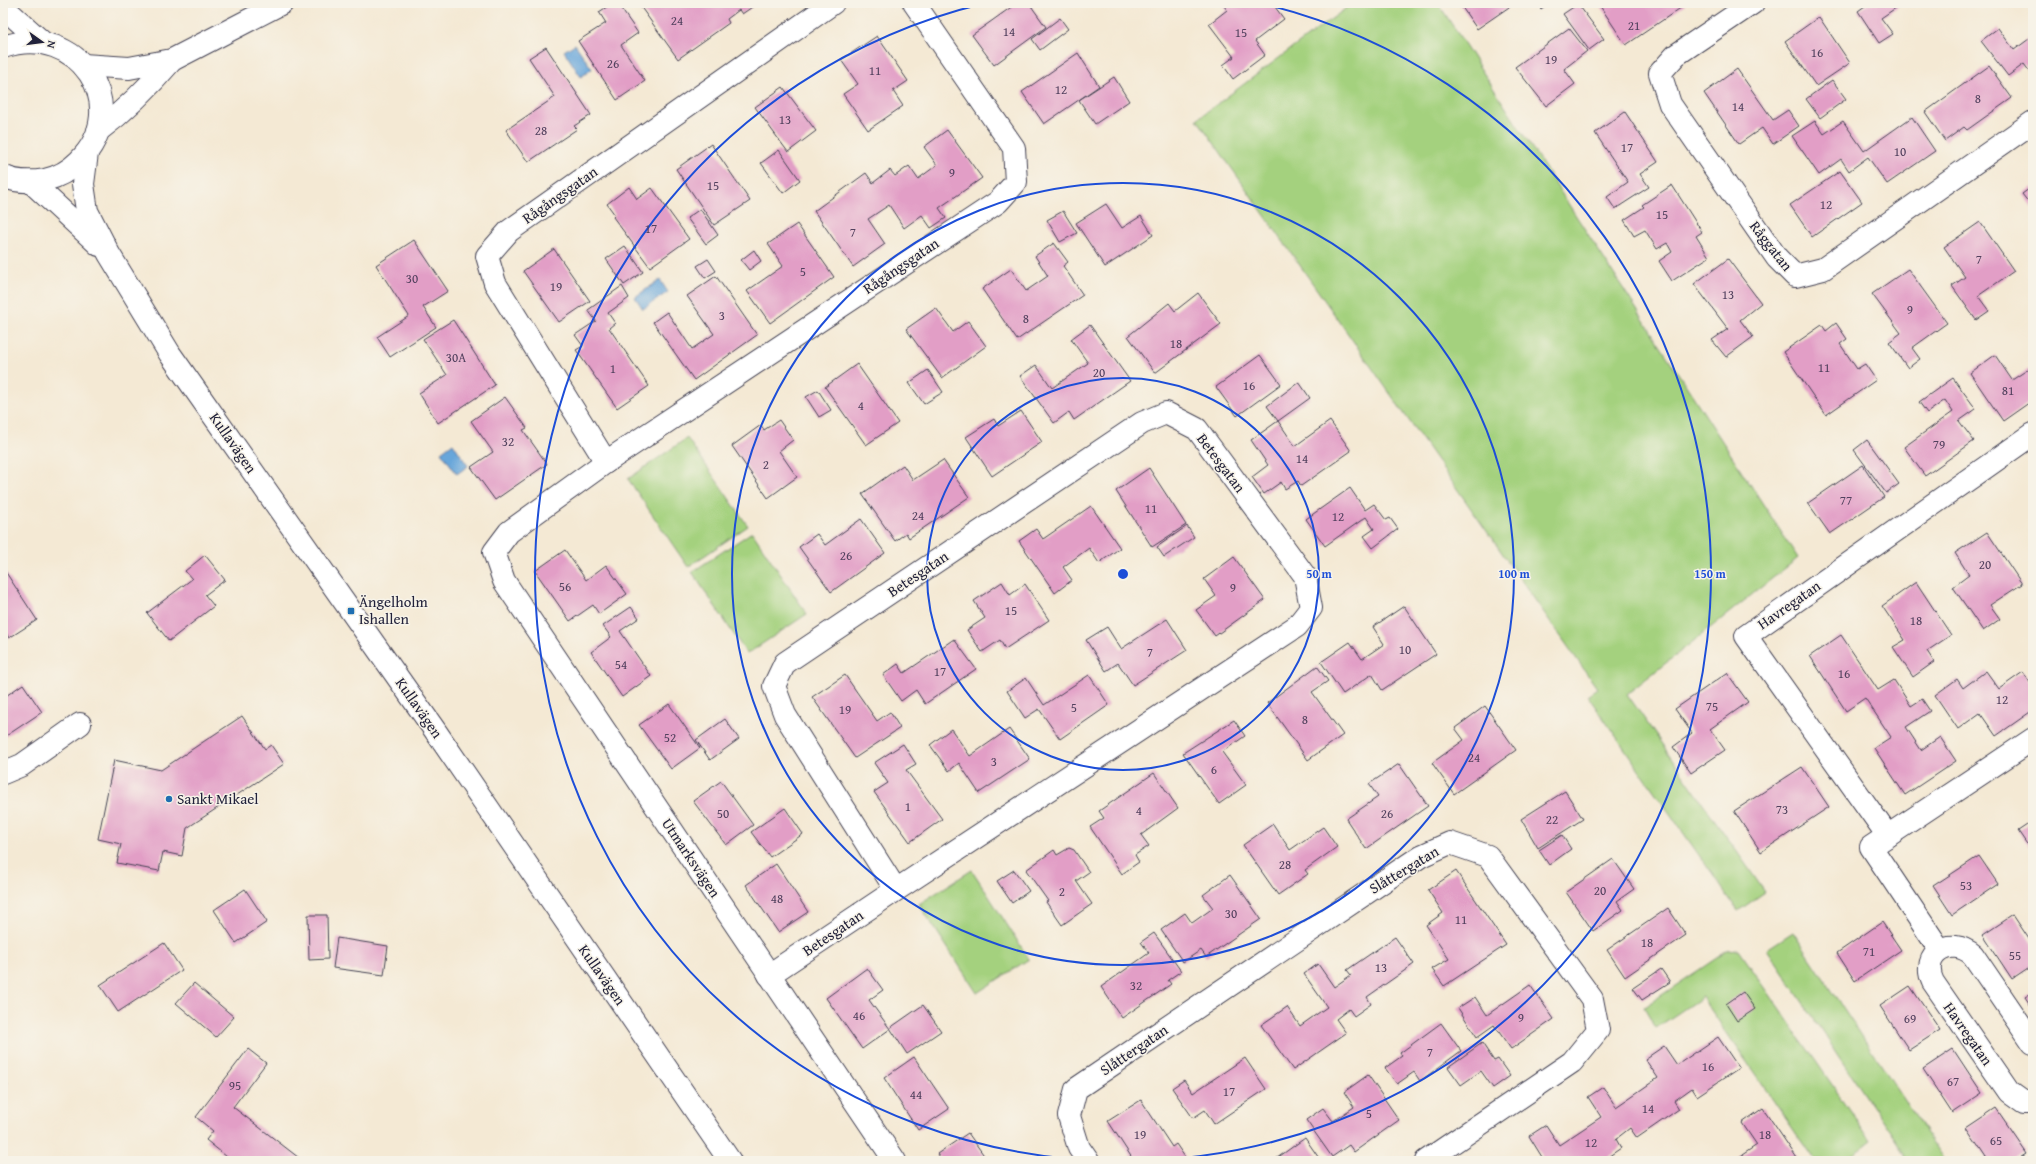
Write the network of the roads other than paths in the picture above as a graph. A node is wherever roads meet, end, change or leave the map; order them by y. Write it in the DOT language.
graph roads {
  1 [pos="282,3"];
  2 [pos="833,3"];
  3 [pos="914,3"];
  4 [pos="1753,3"];
  5 [pos="3,7"];
  6 [pos="41,41"];
  7 [pos="3,47"];
  8 [pos="172,60"];
  9 [pos="83,65"];
  10 [pos="2033,122"];
  11 [pos="98,131"];
  12 [pos="87,153"];
  13 [pos="3,176"];
  14 [pos="31,182"];
  15 [pos="109,254"];
  16 [pos="2033,434"];
  17 [pos="606,462"];
  18 [pos="494,552"];
  19 [pos="80,724"];
  20 [pos="2033,739"];
  21 [pos="3,773"];
  22 [pos="1888,836"];
  23 [pos="896,890"];
  24 [pos="1940,950"];
  25 [pos="769,975"];
  26 [pos="2033,1043"];
  27 [pos="2033,1102"];
  28 [pos="730,1161"];
  29 [pos="895,1161"];
  30 [pos="1088,1161"];
  31 [pos="1426,1161"];
  1 -- 8 [label="street"];
  2 -- 17 [label="street, Rågångsgatan"];
  3 -- 17 [label="street, Rågångsgatan"];
  4 -- 10 [label="street, Råggatan"];
  5 -- 6 [label="street, Kullavägen"];
  6 -- 7 [label="street, Kullavägen"];
  6 -- 9 [label="street, Kullavägen"];
  8 -- 9 [label="street"];
  8 -- 11 [label="street"];
  9 -- 11 [label="street, Kullavägen"];
  11 -- 12 [label="street, Kullavägen"];
  12 -- 14 [label="street, Kullavägen"];
  12 -- 15 [label="street, Kullavägen"];
  13 -- 14 [label="street, Kullavägen"];
  14 -- 15 [label="street, Kullavägen"];
  15 -- 28 [label="street, Kullavägen"];
  16 -- 22 [label="street, Havregatan"];
  17 -- 18 [label="street, Rågångsgatan"];
  18 -- 25 [label="street, Utmarksvägen"];
  19 -- 21 [label="street"];
  20 -- 22 [label="street"];
  22 -- 24 [label="street"];
  23 -- 23 [label="street, Betesgatan"];
  23 -- 25 [label="street, Betesgatan"];
  24 -- 26 [label="street"];
  24 -- 27 [label="street, Havregatan"];
  25 -- 29 [label="street, Utmarksvägen"];
  30 -- 31 [label="street, Slåttergatan"];
}
